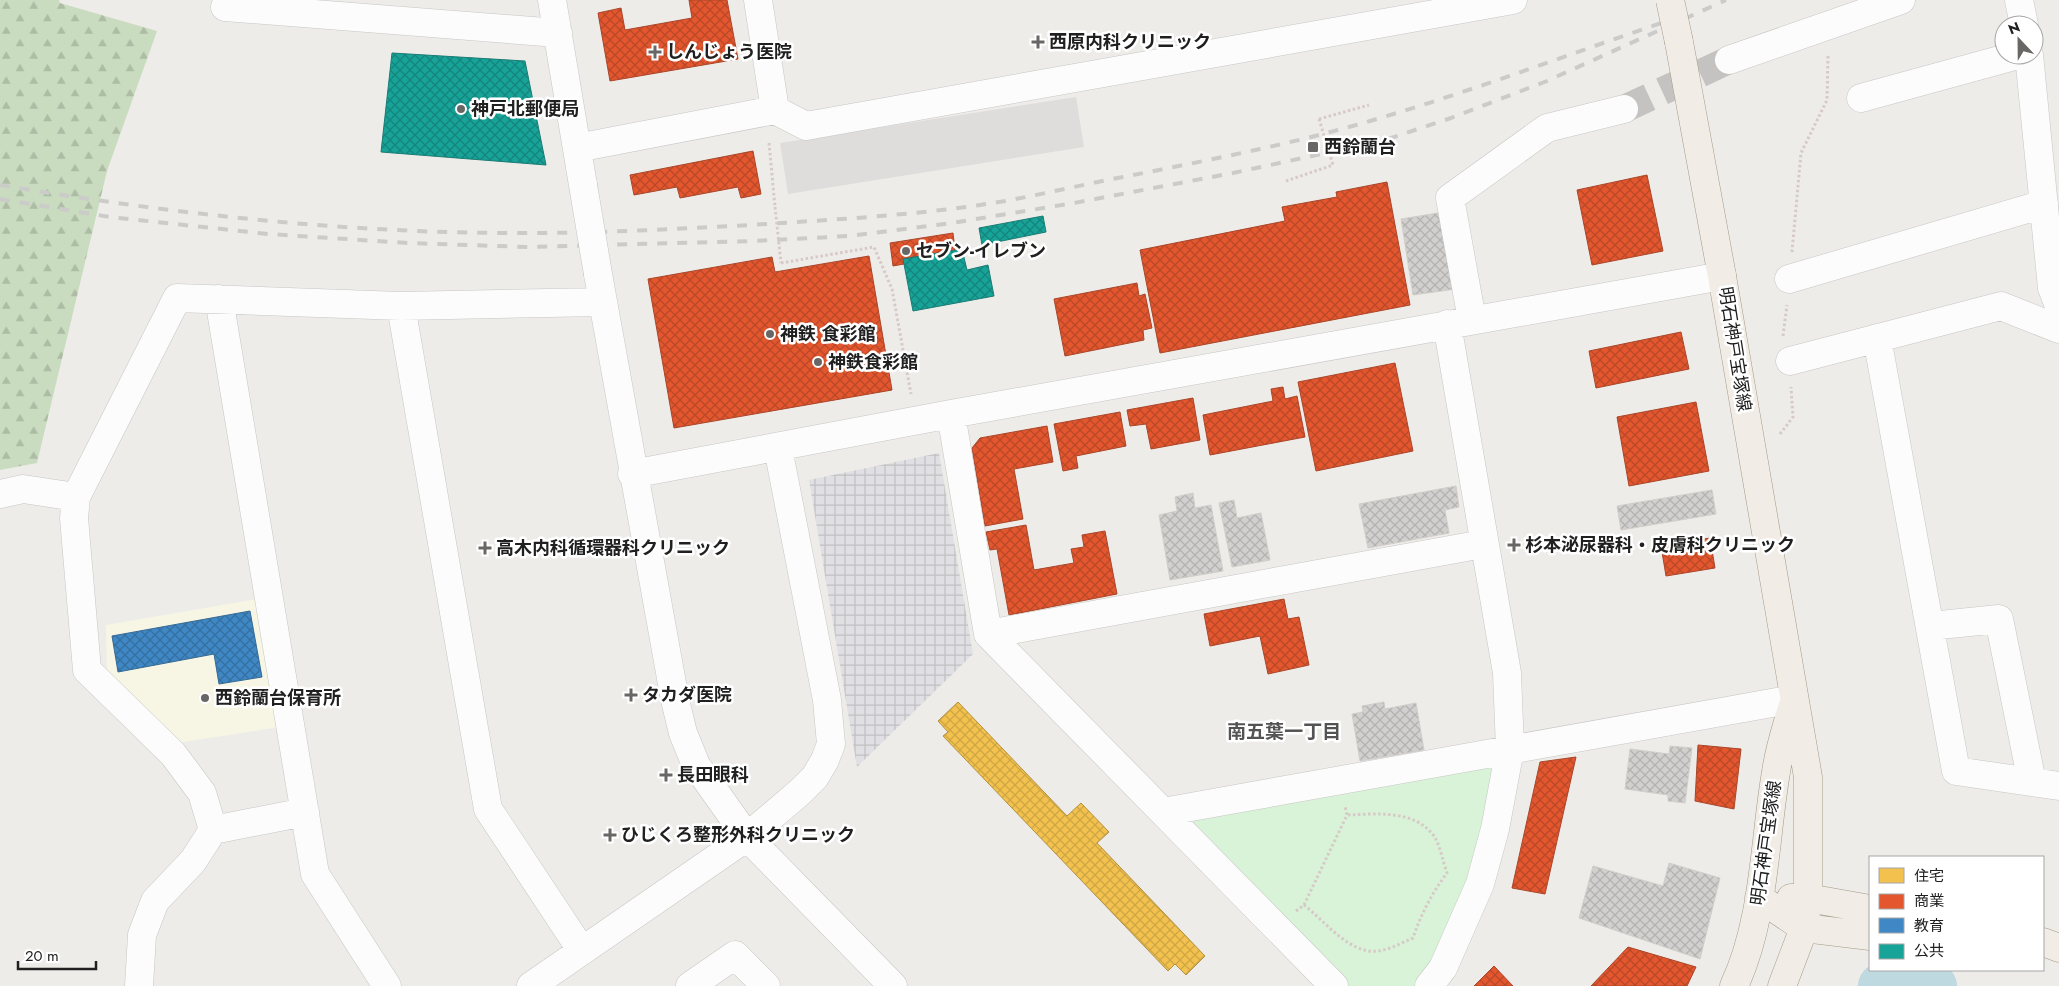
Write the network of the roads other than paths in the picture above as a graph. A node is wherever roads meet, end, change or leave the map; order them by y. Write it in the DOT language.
graph roads {
  1 [pos="552,0"];
  2 [pos="758,0"];
  3 [pos="1513,0"];
  4 [pos="1670,0"];
  5 [pos="1901,0"];
  6 [pos="2020,0"];
  7 [pos="1445,6"];
  8 [pos="225,7"];
  9 [pos="2022,15"];
  10 [pos="558,33"];
  11 [pos="1729,60"];
  12 [pos="1994,62"];
  13 [pos="2030,65"];
  14 [pos="1861,98"];
  15 [pos="1624,109"];
  16 [pos="775,110"];
  17 [pos="577,148"];
  18 [pos="2044,204"];
  19 [pos="1722,276"];
  20 [pos="1789,279"];
  21 [pos="219,299"];
  22 [pos="602,302"];
  23 [pos="401,306"];
  24 [pos="2059,306"];
  25 [pos="1459,322"];
  26 [pos="2059,329"];
  27 [pos="1877,338"];
  28 [pos="1790,361"];
  29 [pos="951,414"];
  30 [pos="778,448"];
  31 [pos="632,474"];
  32 [pos="0,494"];
  33 [pos="76,497"];
  34 [pos="1483,544"];
  35 [pos="1930,626"];
  36 [pos="988,634"];
  37 [pos="1794,699"];
  38 [pos="1510,749"];
  39 [pos="2032,782"];
  40 [pos="2059,786"];
  41 [pos="305,812"];
  42 [pos="1163,812"];
  43 [pos="212,830"];
  44 [pos="747,837"];
  45 [pos="1759,898"];
  46 [pos="1808,898"];
  47 [pos="1869,909"];
  48 [pos="1804,928"];
  49 [pos="1869,936"];
  50 [pos="2044,942"];
  51 [pos="2059,948"];
  52 [pos="582,951"];
  53 [pos="2044,956"];
  54 [pos="2059,956"];
  55 [pos="139,986"];
  56 [pos="387,986"];
  57 [pos="531,986"];
  58 [pos="690,986"];
  59 [pos="766,986"];
  60 [pos="893,986"];
  61 [pos="1334,986"];
  62 [pos="1429,986"];
  63 [pos="1734,986"];
  64 [pos="1782,986"];
  1 -- 10 [label="street"];
  2 -- 16 [label="street"];
  3 -- 7 [label="street"];
  4 -- 19 [label="main road, 明石神戸宝塚線, bridge"];
  5 -- 11 [label="street"];
  6 -- 9 [label="street"];
  7 -- 16 [label="street"];
  8 -- 10 [label="street"];
  10 -- 17 [label="street"];
  12 -- 14 [label="street"];
  13 -- 18 [label="street"];
  15 -- 25 [label="street"];
  16 -- 17 [label="street"];
  17 -- 22 [label="street, bridge"];
  18 -- 20 [label="street"];
  18 -- 24 [label="street"];
  19 -- 25 [label="street"];
  19 -- 37 [label="main road, 明石神戸宝塚線"];
  21 -- 23 [label="street"];
  21 -- 33 [label="street"];
  21 -- 41 [label="street"];
  22 -- 23 [label="street"];
  22 -- 31 [label="street"];
  23 -- 52 [label="street"];
  25 -- 29 [label="street"];
  25 -- 34 [label="street"];
  26 -- 27 [label="street"];
  27 -- 28 [label="street"];
  27 -- 35 [label="street"];
  29 -- 30 [label="street"];
  29 -- 36 [label="street"];
  30 -- 31 [label="street"];
  30 -- 44 [label="street"];
  31 -- 44 [label="street"];
  32 -- 33 [label="street"];
  33 -- 43 [label="street"];
  34 -- 36 [label="street"];
  34 -- 38 [label="street"];
  35 -- 39 [label="street"];
  35 -- 39 [label="street"];
  36 -- 42 [label="street"];
  37 -- 38 [label="street"];
  37 -- 45 [label="main road, 明石神戸宝塚線"];
  37 -- 46 [label="main road, 明石神戸宝塚線"];
  38 -- 42 [label="street"];
  38 -- 62 [label="street"];
  39 -- 40 [label="street"];
  41 -- 43 [label="street"];
  41 -- 56 [label="street"];
  42 -- 61 [label="street"];
  43 -- 55 [label="street"];
  44 -- 52 [label="street"];
  44 -- 60 [label="street"];
  45 -- 46 [label="main road"];
  45 -- 48 [label="main road"];
  45 -- 63 [label="main road, 明石神戸宝塚線"];
  46 -- 47 [label="main road"];
  46 -- 48 [label="main road, 明石神戸宝塚線"];
  48 -- 49 [label="main road"];
  48 -- 64 [label="main road, 明石神戸宝塚線"];
  50 -- 51 [label="main road"];
  52 -- 57 [label="street"];
  53 -- 54 [label="main road"];
  58 -- 59 [label="street"];
}
